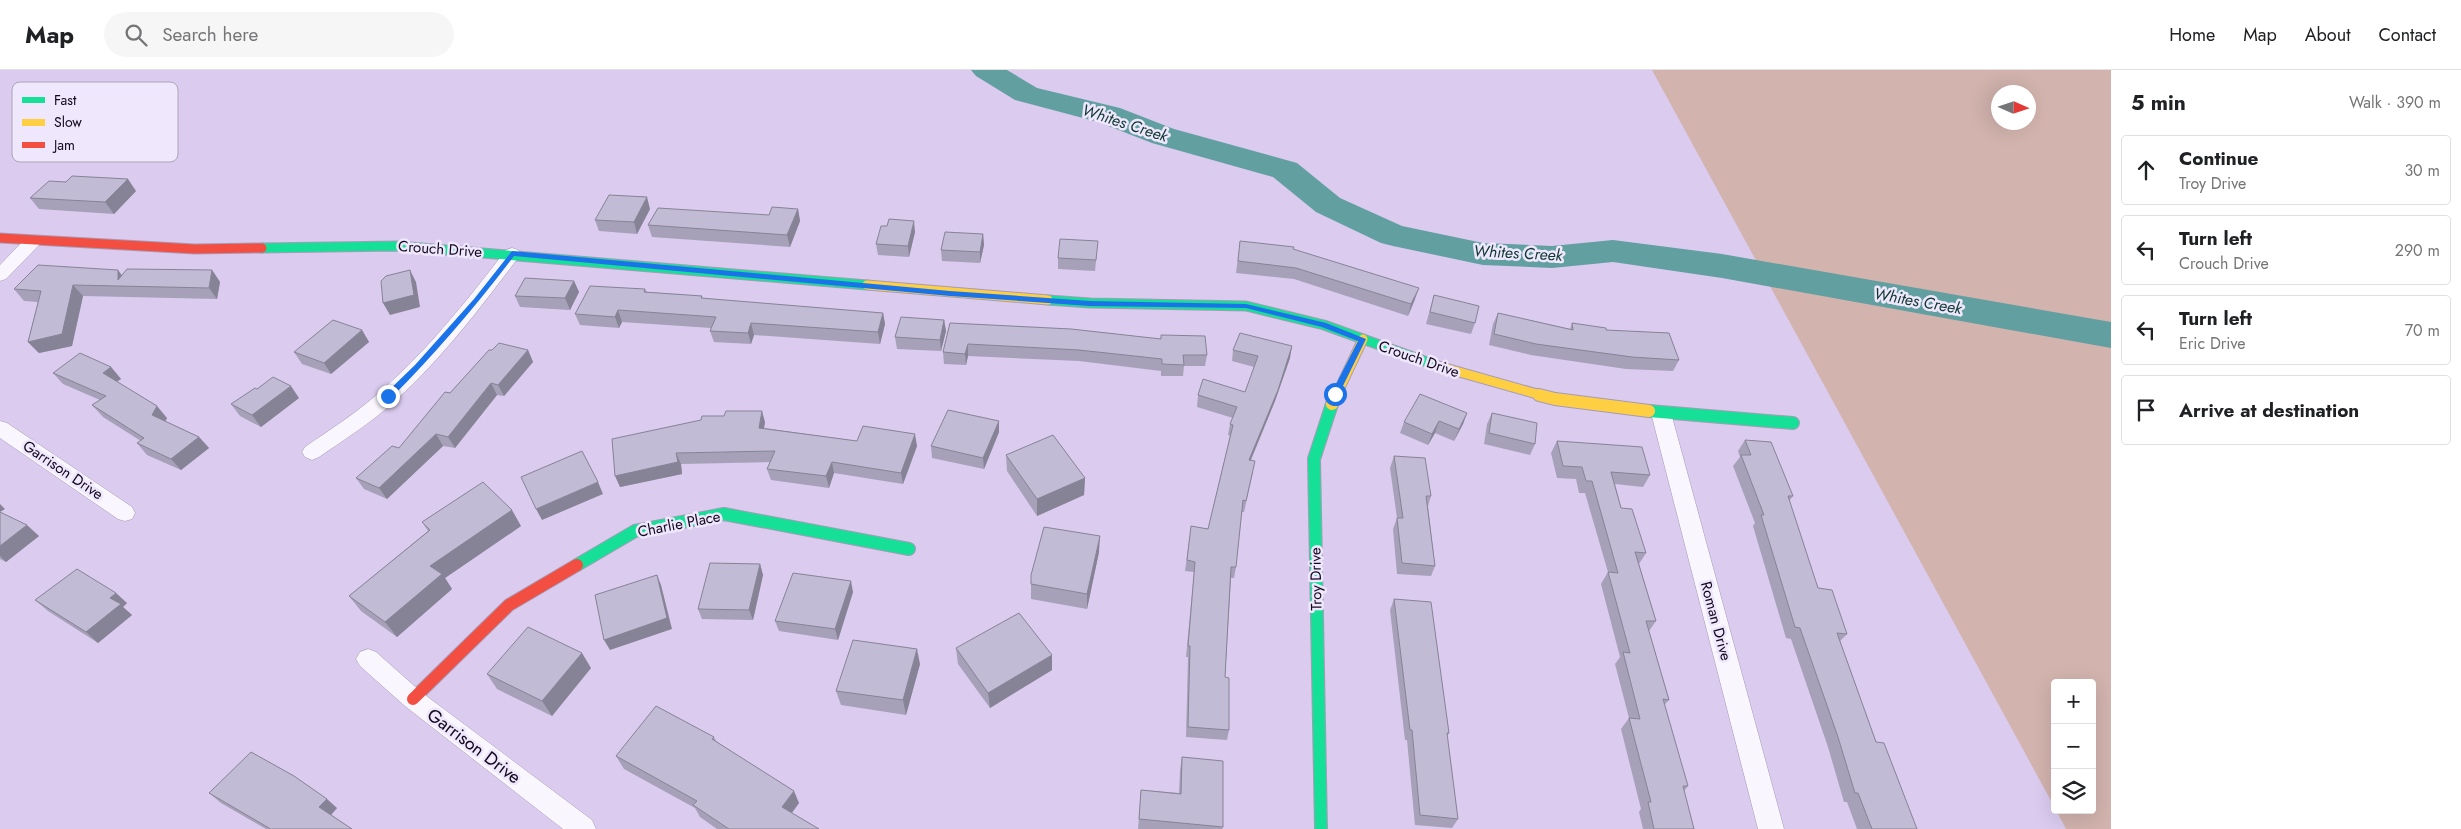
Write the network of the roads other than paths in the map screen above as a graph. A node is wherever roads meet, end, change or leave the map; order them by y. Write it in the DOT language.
graph roads {
  1 [pos="0,238"];
  2 [pos="33,241"];
  3 [pos="512,254"];
  4 [pos="0,275"];
  5 [pos="1363,339"];
  6 [pos="1661,412"];
  7 [pos="1793,422"];
  8 [pos="0,428"];
  9 [pos="312,452"];
  10 [pos="125,513"];
  11 [pos="909,549"];
  12 [pos="368,659"];
  13 [pos="413,699"];
  14 [pos="584,829"];
  15 [pos="1321,829"];
  16 [pos="1771,829"];
  1 -- 2 [label="street, Crouch Drive"];
  2 -- 3 [label="street, Crouch Drive"];
  2 -- 4 [label="street"];
  3 -- 5 [label="street, Crouch Drive"];
  3 -- 9 [label="street"];
  5 -- 6 [label="street, Crouch Drive"];
  5 -- 15 [label="street, Troy Drive"];
  6 -- 7 [label="street, Crouch Drive"];
  6 -- 16 [label="street, Roman Drive"];
  8 -- 10 [label="street, Garrison Drive"];
  11 -- 13 [label="street, Charlie Place"];
  12 -- 13 [label="street, Garrison Drive"];
  13 -- 14 [label="street, Garrison Drive"];
}
